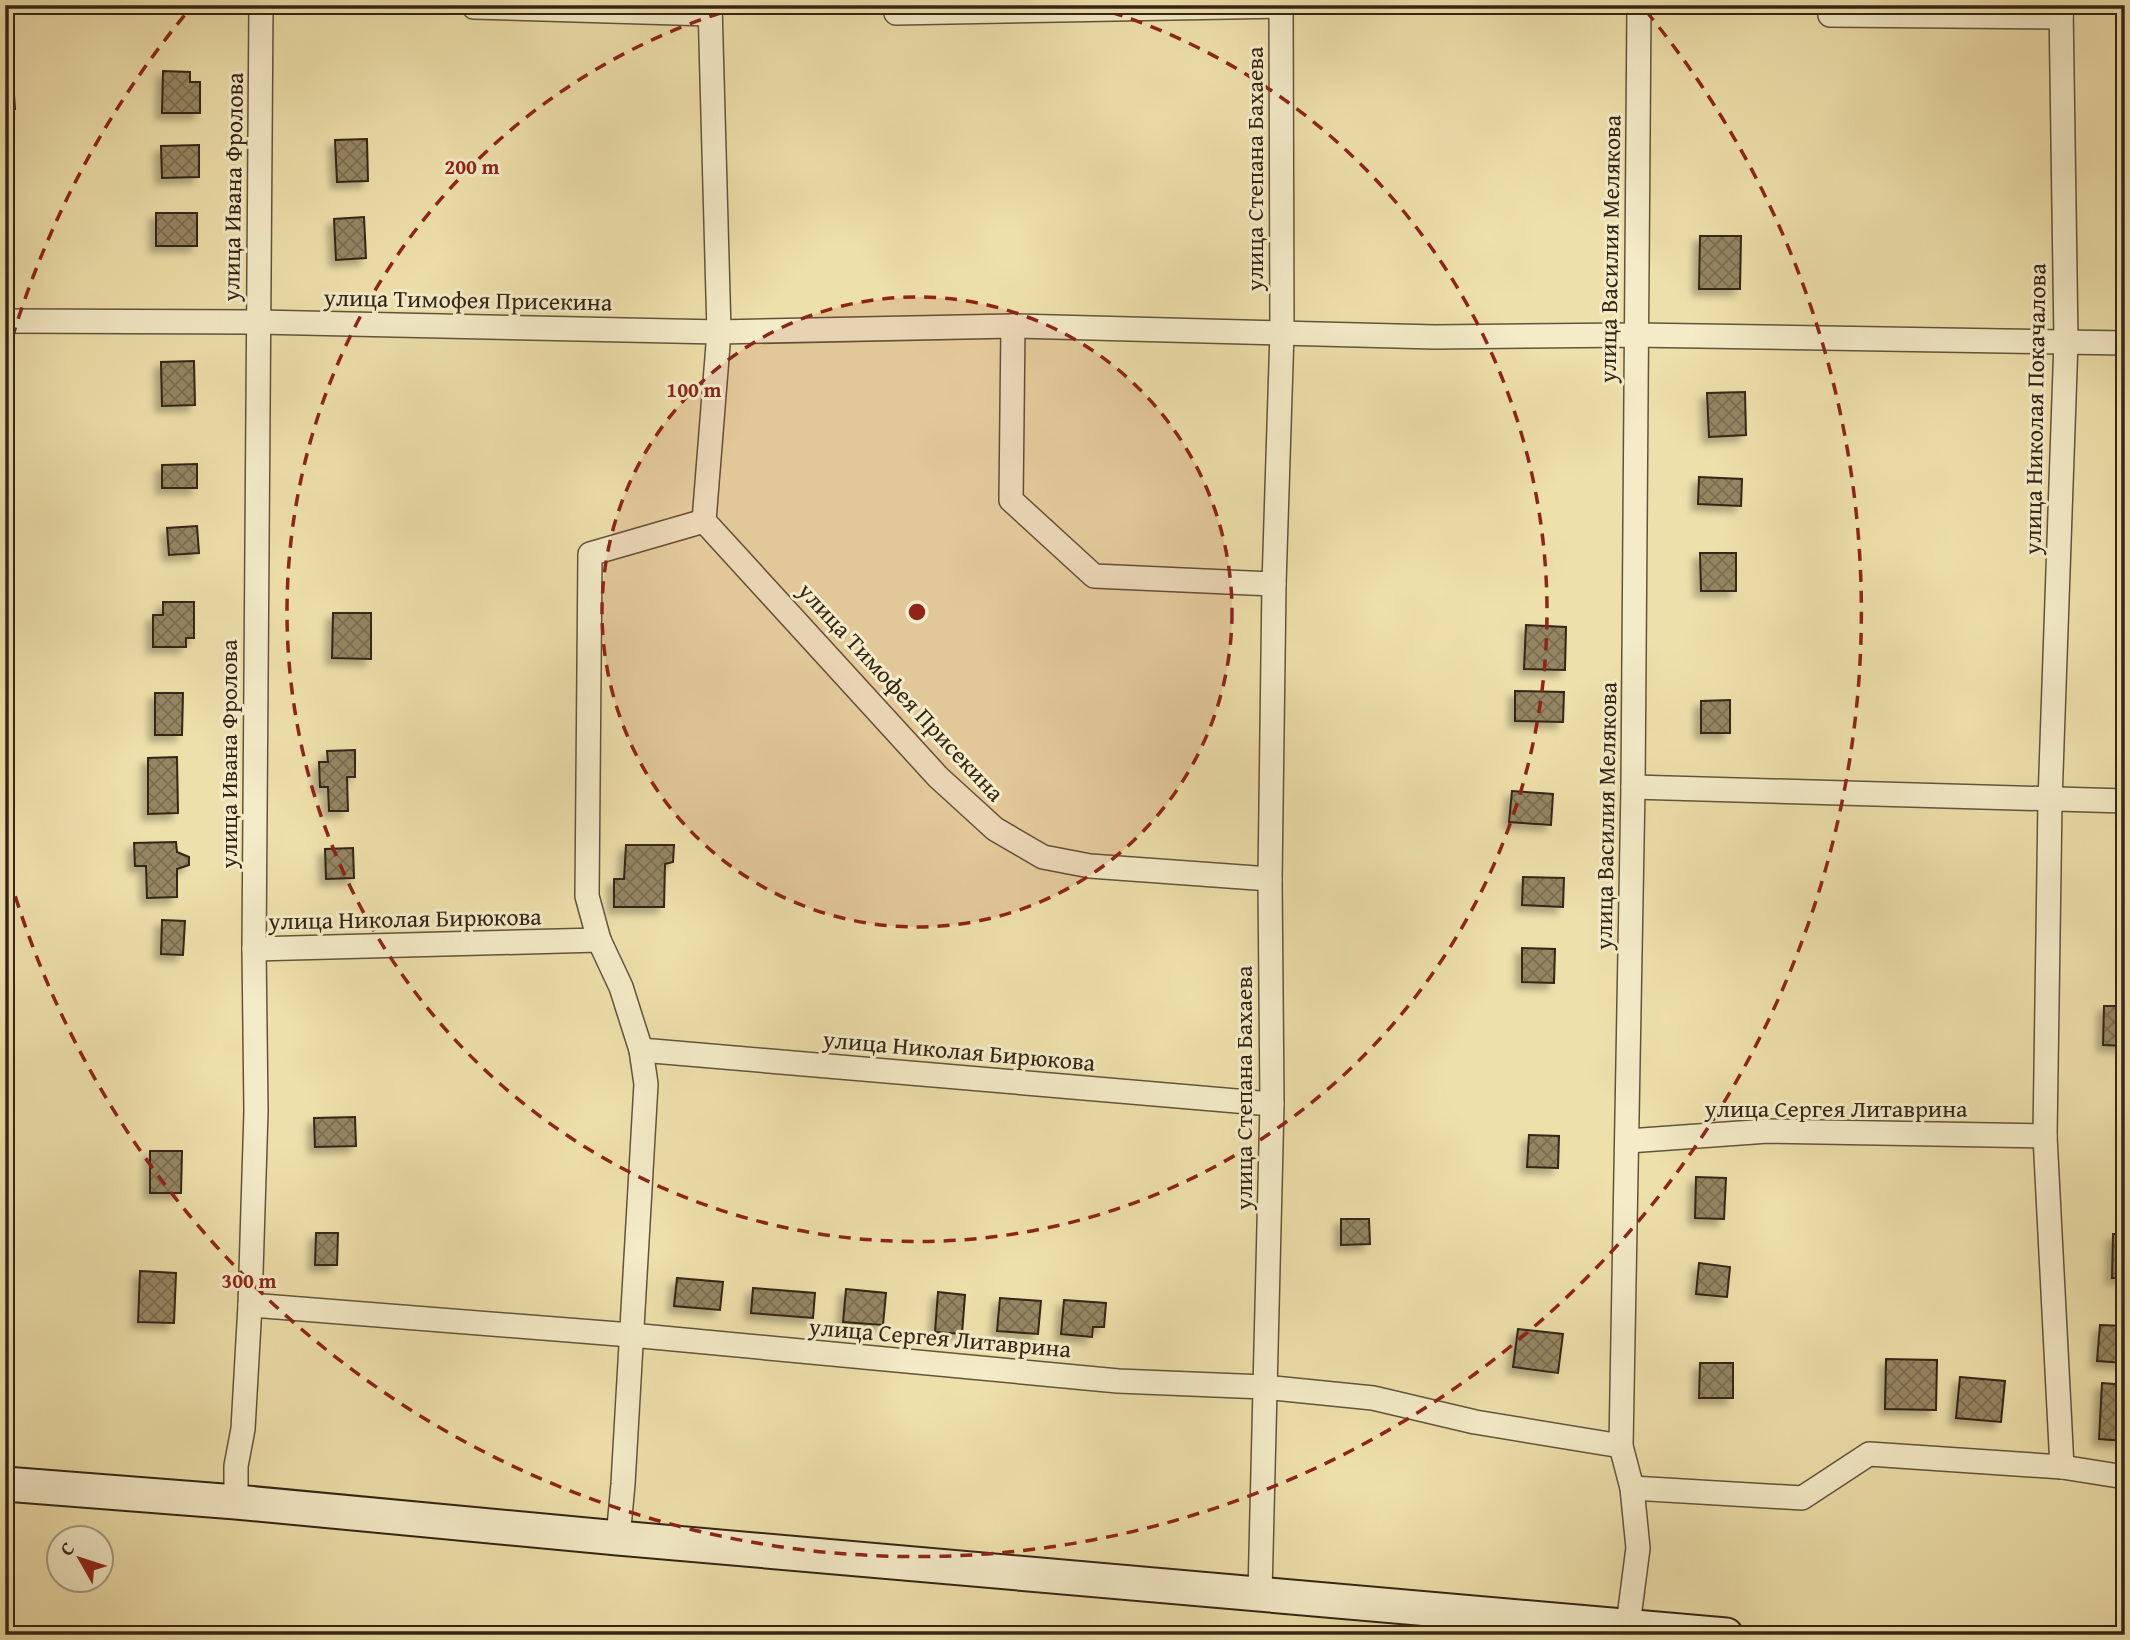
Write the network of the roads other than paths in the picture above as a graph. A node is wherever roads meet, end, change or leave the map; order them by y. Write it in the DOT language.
graph roads {
  1 [pos="261,5"];
  2 [pos="1639,5"];
  3 [pos="1281,6"];
  4 [pos="474,7"];
  5 [pos="710,10"];
  6 [pos="2061,11"];
  7 [pos="896,13"];
  8 [pos="1830,15"];
  9 [pos="5,321"];
  10 [pos="258,322"];
  11 [pos="1013,326"];
  12 [pos="719,332"];
  13 [pos="1282,332"];
  14 [pos="1635,335"];
  15 [pos="2066,341"];
  16 [pos="2125,343"];
  17 [pos="704,522"];
  18 [pos="1274,584"];
  19 [pos="1633,788"];
  20 [pos="2050,801"];
  21 [pos="2125,802"];
  22 [pos="1270,879"];
  23 [pos="599,940"];
  24 [pos="254,949"];
  25 [pos="641,1050"];
  26 [pos="1272,1104"];
  27 [pos="2045,1136"];
  28 [pos="1628,1140"];
  29 [pos="250,1305"];
  30 [pos="631,1335"];
  31 [pos="1264,1387"];
  32 [pos="1622,1446"];
  33 [pos="2062,1467"];
  34 [pos="2125,1477"];
  35 [pos="5,1485"];
  36 [pos="1632,1488"];
  37 [pos="236,1502"];
  38 [pos="618,1538"];
  39 [pos="1259,1593"];
  40 [pos="1628,1625"];
  41 [pos="1726,1635"];
  1 -- 10 [label="street, улица Ивана Фролова"];
  2 -- 14 [label="street, улица Василия Мелякова"];
  3 -- 7 [label="street, улица Степана Бахаева"];
  3 -- 13 [label="street, улица Степана Бахаева"];
  4 -- 5 [label="street"];
  5 -- 12 [label="street"];
  6 -- 8 [label="street, улица Николая Покачалова"];
  6 -- 15 [label="street, улица Николая Покачалова"];
  9 -- 10 [label="street, улица Тимофея Присекина"];
  10 -- 12 [label="street, улица Тимофея Присекина"];
  10 -- 24 [label="street, улица Ивана Фролова"];
  11 -- 12 [label="street"];
  11 -- 13 [label="street"];
  11 -- 18 [label="street"];
  12 -- 17 [label="street"];
  13 -- 14 [label="street"];
  13 -- 18 [label="street, улица Степана Бахаева"];
  14 -- 15 [label="street"];
  14 -- 19 [label="street, улица Василия Мелякова"];
  15 -- 16 [label="street"];
  15 -- 20 [label="street, улица Николая Покачалова"];
  17 -- 22 [label="street, улица Тимофея Присекина"];
  17 -- 23 [label="street"];
  18 -- 22 [label="street, улица Степана Бахаева"];
  19 -- 20 [label="street"];
  19 -- 28 [label="street, улица Василия Мелякова"];
  20 -- 21 [label="street"];
  20 -- 27 [label="street"];
  22 -- 26 [label="street, улица Степана Бахаева"];
  23 -- 24 [label="street, улица Николая Бирюкова"];
  23 -- 25 [label="street"];
  24 -- 29 [label="street, улица Ивана Фролова"];
  25 -- 26 [label="street, улица Николая Бирюкова"];
  25 -- 30 [label="street"];
  26 -- 31 [label="street, улица Степана Бахаева"];
  27 -- 28 [label="street, улица Сергея Литаврина"];
  27 -- 33 [label="street"];
  28 -- 32 [label="street, улица Василия Мелякова"];
  29 -- 30 [label="street, улица Сергея Литаврина"];
  29 -- 37 [label="street, улица Ивана Фролова"];
  30 -- 31 [label="street, улица Сергея Литаврина"];
  30 -- 38 [label="street"];
  31 -- 32 [label="street, улица Сергея Литаврина"];
  31 -- 39 [label="street, улица Степана Бахаева"];
  32 -- 36 [label="street, улица Василия Мелякова"];
  33 -- 34 [label="street"];
  33 -- 36 [label="street"];
  35 -- 37 [label="main road"];
  36 -- 40 [label="street, улица Василия Мелякова"];
  37 -- 38 [label="main road"];
  38 -- 39 [label="main road"];
  39 -- 40 [label="main road"];
  40 -- 41 [label="main road"];
}
